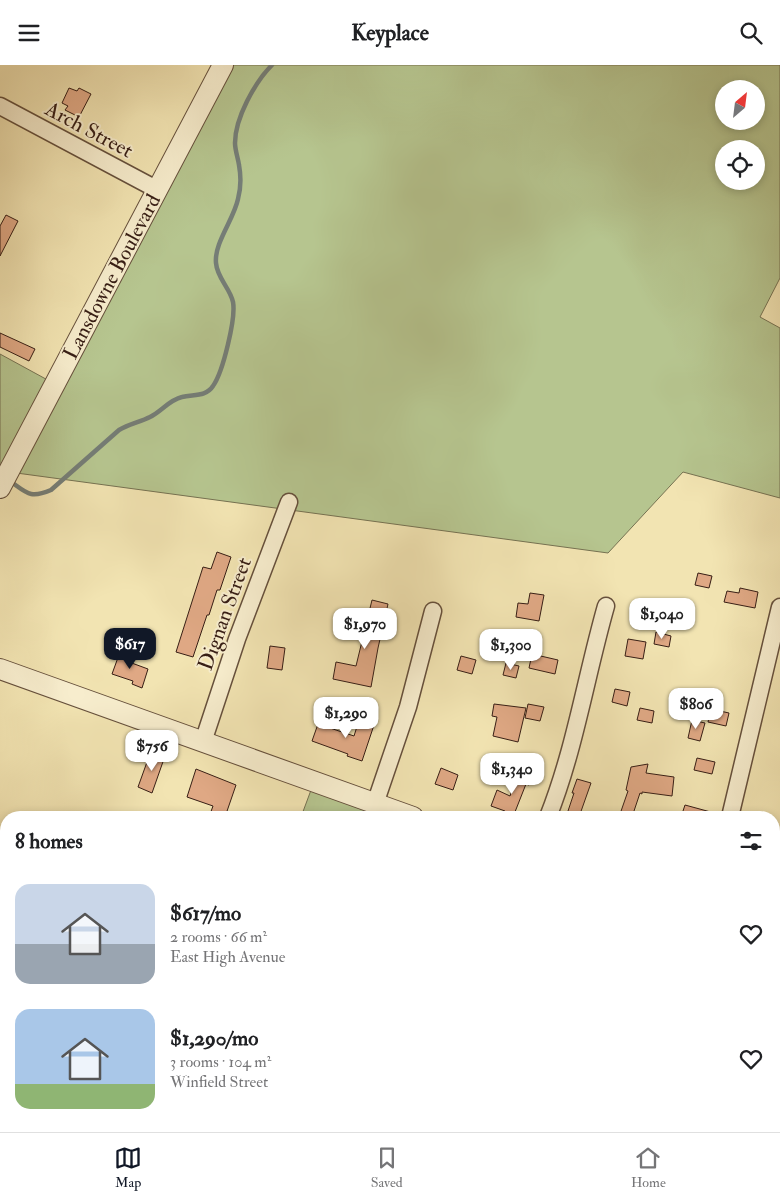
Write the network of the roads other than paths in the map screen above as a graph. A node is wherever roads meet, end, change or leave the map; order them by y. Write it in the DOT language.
graph roads {
  1 [pos="223,65"];
  2 [pos="0,106"];
  3 [pos="158,190"];
  4 [pos="0,488"];
  5 [pos="289,501"];
  6 [pos="606,606"];
  7 [pos="780,607"];
  8 [pos="432,611"];
  9 [pos="0,669"];
  10 [pos="204,742"];
  11 [pos="375,804"];
  12 [pos="395,811"];
  13 [pos="550,811"];
  14 [pos="731,811"];
  1 -- 3 [label="street, Lansdowne Boulevard"];
  2 -- 3 [label="street, Arch Street"];
  3 -- 4 [label="street, Lansdowne Boulevard"];
  5 -- 10 [label="street, Dignan Street"];
  6 -- 13 [label="street"];
  7 -- 14 [label="street"];
  8 -- 11 [label="street"];
  9 -- 10 [label="street"];
  10 -- 11 [label="street"];
  11 -- 12 [label="street"];
}
